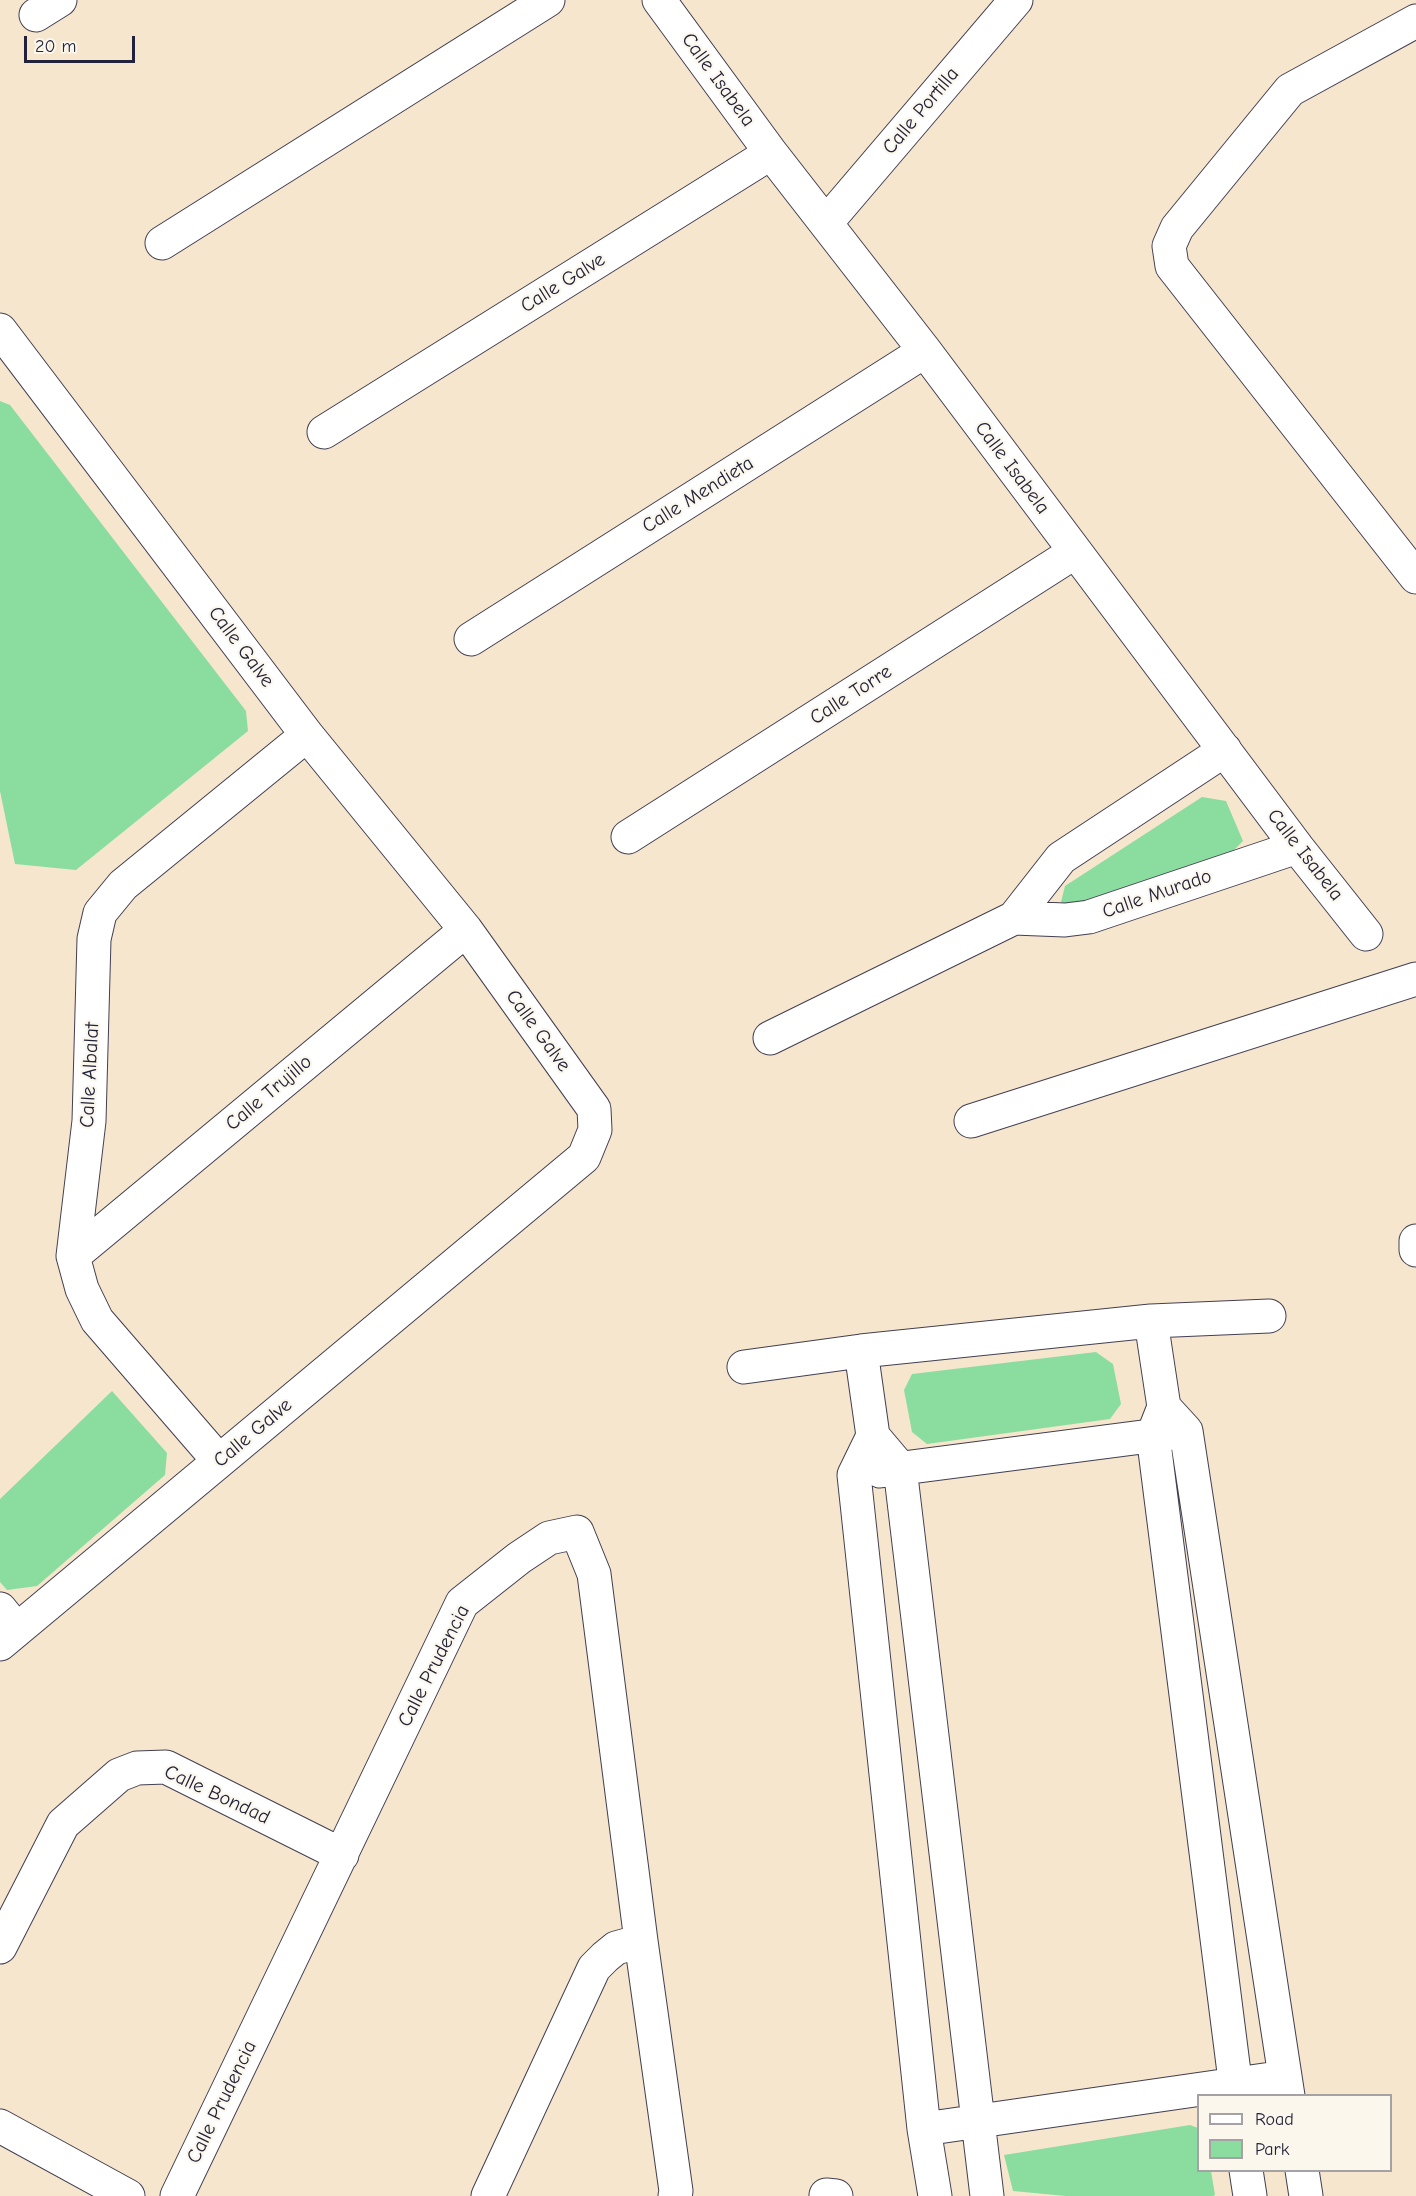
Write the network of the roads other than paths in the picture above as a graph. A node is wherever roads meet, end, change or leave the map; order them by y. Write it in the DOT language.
graph roads {
  1 [pos="548,0"];
  2 [pos="1016,0"];
  3 [pos="675,6"];
  4 [pos="1416,21"];
  5 [pos="771,153"];
  6 [pos="826,223"];
  7 [pos="162,243"];
  8 [pos="0,330"];
  9 [pos="925,351"];
  10 [pos="10,362"];
  11 [pos="324,432"];
  12 [pos="1075,552"];
  13 [pos="1416,577"];
  14 [pos="471,639"];
  15 [pos="307,735"];
  16 [pos="1225,750"];
  17 [pos="628,837"];
  18 [pos="1297,847"];
  19 [pos="1014,918"];
  20 [pos="466,930"];
  21 [pos="1366,934"];
  22 [pos="1416,979"];
  23 [pos="770,1038"];
  24 [pos="971,1121"];
  25 [pos="1416,1241"];
  26 [pos="1416,1250"];
  27 [pos="73,1256"];
  28 [pos="1269,1316"];
  29 [pos="1151,1321"];
  30 [pos="861,1351"];
  31 [pos="744,1367"];
  32 [pos="1158,1421"];
  33 [pos="873,1436"];
  34 [pos="219,1461"];
  35 [pos="900,1468"];
  36 [pos="854,1475"];
  37 [pos="6,1628"];
  38 [pos="342,1855"];
  39 [pos="641,1941"];
  40 [pos="0,1947"];
  41 [pos="1287,2086"];
  42 [pos="1236,2090"];
  43 [pos="1204,2094"];
  44 [pos="1197,2095"];
  45 [pos="977,2122"];
  46 [pos="0,2126"];
  47 [pos="924,2129"];
  48 [pos="1246,2172"];
  49 [pos="1302,2172"];
  50 [pos="128,2196"];
  51 [pos="177,2196"];
  52 [pos="488,2196"];
  53 [pos="675,2196"];
  54 [pos="934,2196"];
  55 [pos="987,2196"];
  56 [pos="1250,2196"];
  57 [pos="1306,2196"];
  1 -- 7 [label="street"];
  2 -- 6 [label="street, Calle Portilla"];
  3 -- 5 [label="street, Calle Isabela"];
  4 -- 13 [label="street"];
  5 -- 6 [label="street, Calle Isabela"];
  5 -- 11 [label="street, Calle Galve"];
  6 -- 9 [label="street, Calle Isabela"];
  8 -- 10 [label="street, Calle Galve"];
  9 -- 12 [label="street, Calle Isabela"];
  9 -- 14 [label="street, Calle Mendieta"];
  10 -- 15 [label="street, Calle Galve"];
  12 -- 16 [label="street, Calle Isabela"];
  12 -- 17 [label="street, Calle Torre"];
  15 -- 20 [label="street, Calle Galve"];
  15 -- 27 [label="street, Calle Albalat"];
  16 -- 18 [label="street, Calle Isabela"];
  16 -- 19 [label="street, Calle Murado"];
  18 -- 19 [label="street, Calle Murado"];
  18 -- 21 [label="street, Calle Isabela"];
  19 -- 23 [label="street, Calle Murado"];
  20 -- 27 [label="street, Calle Trujillo"];
  20 -- 34 [label="street, Calle Galve"];
  22 -- 24 [label="street"];
  25 -- 26 [label="street"];
  27 -- 34 [label="street, Calle Albalat"];
  28 -- 29 [label="street"];
  29 -- 30 [label="street"];
  29 -- 32 [label="street"];
  30 -- 31 [label="street"];
  30 -- 33 [label="street"];
  32 -- 35 [label="street"];
  32 -- 41 [label="street"];
  32 -- 42 [label="street"];
  33 -- 35 [label="street"];
  33 -- 36 [label="street"];
  34 -- 37 [label="street, Calle Galve"];
  35 -- 36 [label="street"];
  35 -- 45 [label="street"];
  36 -- 47 [label="street"];
  38 -- 39 [label="street, Calle Prudencia"];
  38 -- 40 [label="street, Calle Bondad"];
  38 -- 51 [label="street, Calle Prudencia"];
  39 -- 52 [label="street"];
  39 -- 53 [label="street, Calle Prudencia"];
  41 -- 42 [label="street"];
  42 -- 43 [label="street"];
  44 -- 45 [label="street"];
  45 -- 47 [label="street"];
  45 -- 55 [label="street"];
  46 -- 50 [label="street"];
  47 -- 54 [label="street"];
  48 -- 56 [label="street"];
  49 -- 57 [label="street"];
}
